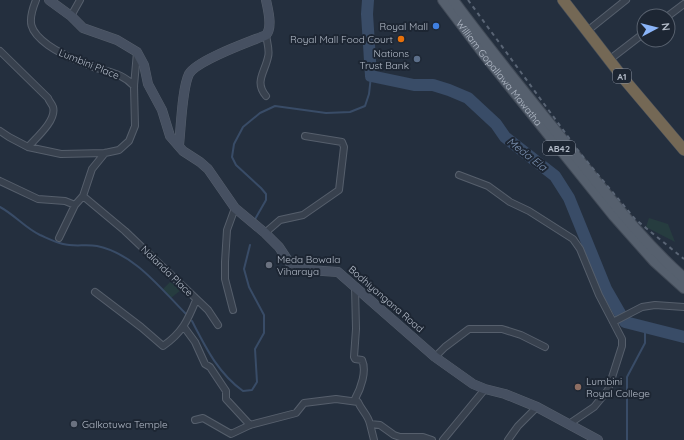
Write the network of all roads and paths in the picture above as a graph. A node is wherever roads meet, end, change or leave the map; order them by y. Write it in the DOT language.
graph roads {
  1 [pos="36,0"];
  2 [pos="49,0"];
  3 [pos="80,0"];
  4 [pos="266,0"];
  5 [pos="443,0"];
  6 [pos="453,0"];
  7 [pos="563,0"];
  8 [pos="626,0"];
  9 [pos="71,16"];
  10 [pos="586,32"];
  11 [pos="266,35"];
  12 [pos="636,39"];
  13 [pos="0,51"];
  14 [pos="137,52"];
  15 [pos="609,60"];
  16 [pos="134,86"];
  17 [pos="266,96"];
  18 [pos="0,131"];
  19 [pos="305,136"];
  20 [pos="179,145"];
  21 [pos="28,147"];
  22 [pos="684,150"];
  23 [pos="105,153"];
  24 [pos="459,174"];
  25 [pos="0,181"];
  26 [pos="83,196"];
  27 [pos="75,205"];
  28 [pos="235,208"];
  29 [pos="265,233"];
  30 [pos="59,238"];
  31 [pos="684,278"];
  32 [pos="355,287"];
  33 [pos="684,288"];
  34 [pos="95,292"];
  35 [pos="196,300"];
  36 [pos="684,308"];
  37 [pos="233,310"];
  38 [pos="615,320"];
  39 [pos="218,325"];
  40 [pos="184,328"];
  41 [pos="545,347"];
  42 [pos="435,357"];
  43 [pos="485,389"];
  44 [pos="358,402"];
  45 [pos="537,407"];
  46 [pos="195,420"];
  47 [pos="370,424"];
  48 [pos="569,424"];
  49 [pos="250,425"];
  50 [pos="374,440"];
  51 [pos="432,440"];
  52 [pos="442,440"];
  53 [pos="508,440"];
  54 [pos="598,440"];
  1 -- 16 [label="street, Lumbini Place"];
  2 -- 9 [label="street"];
  3 -- 9 [label="street"];
  4 -- 11 [label="street"];
  5 -- 33 [label="main road, William Gopallawa Mawatha / AB42"];
  6 -- 31 [label="main road, William Gopallawa Mawatha / AB42"];
  7 -- 10 [label="highway, A1"];
  8 -- 10 [label="street"];
  9 -- 14 [label="street"];
  10 -- 15 [label="highway, A1"];
  11 -- 17 [label="street"];
  11 -- 20 [label="street"];
  12 -- 15 [label="street"];
  13 -- 21 [label="street"];
  14 -- 16 [label="street"];
  14 -- 20 [label="street, Bodhiyangana Road"];
  15 -- 22 [label="highway, A1"];
  16 -- 23 [label="street"];
  18 -- 21 [label="street"];
  19 -- 29 [label="street"];
  20 -- 28 [label="street, Bodhiyangana Road"];
  21 -- 23 [label="street"];
  23 -- 26 [label="street"];
  24 -- 38 [label="street"];
  25 -- 27 [label="street"];
  26 -- 27 [label="street"];
  26 -- 35 [label="street, Nalanda Place"];
  27 -- 30 [label="street"];
  28 -- 29 [label="street, Bodhiyangana Road"];
  28 -- 37 [label="street"];
  29 -- 32 [label="street, Bodhiyangana Road"];
  32 -- 42 [label="street, Bodhiyangana Road"];
  32 -- 44 [label="street"];
  34 -- 40 [label="street, Nalanda Place"];
  35 -- 39 [label="street"];
  35 -- 40 [label="street, Nalanda Place"];
  36 -- 38 [label="street"];
  38 -- 48 [label="street"];
  40 -- 49 [label="street"];
  41 -- 42 [label="street"];
  42 -- 43 [label="street, Bodhiyangana Road"];
  43 -- 45 [label="street, Bodhiyangana Road"];
  43 -- 52 [label="street"];
  44 -- 47 [label="street"];
  44 -- 49 [label="street"];
  45 -- 48 [label="street, Bodhiyangana Road"];
  45 -- 53 [label="street"];
  46 -- 49 [label="street"];
  47 -- 50 [label="street"];
  47 -- 51 [label="street"];
  48 -- 54 [label="street, Bodhiyangana Road"];
}
